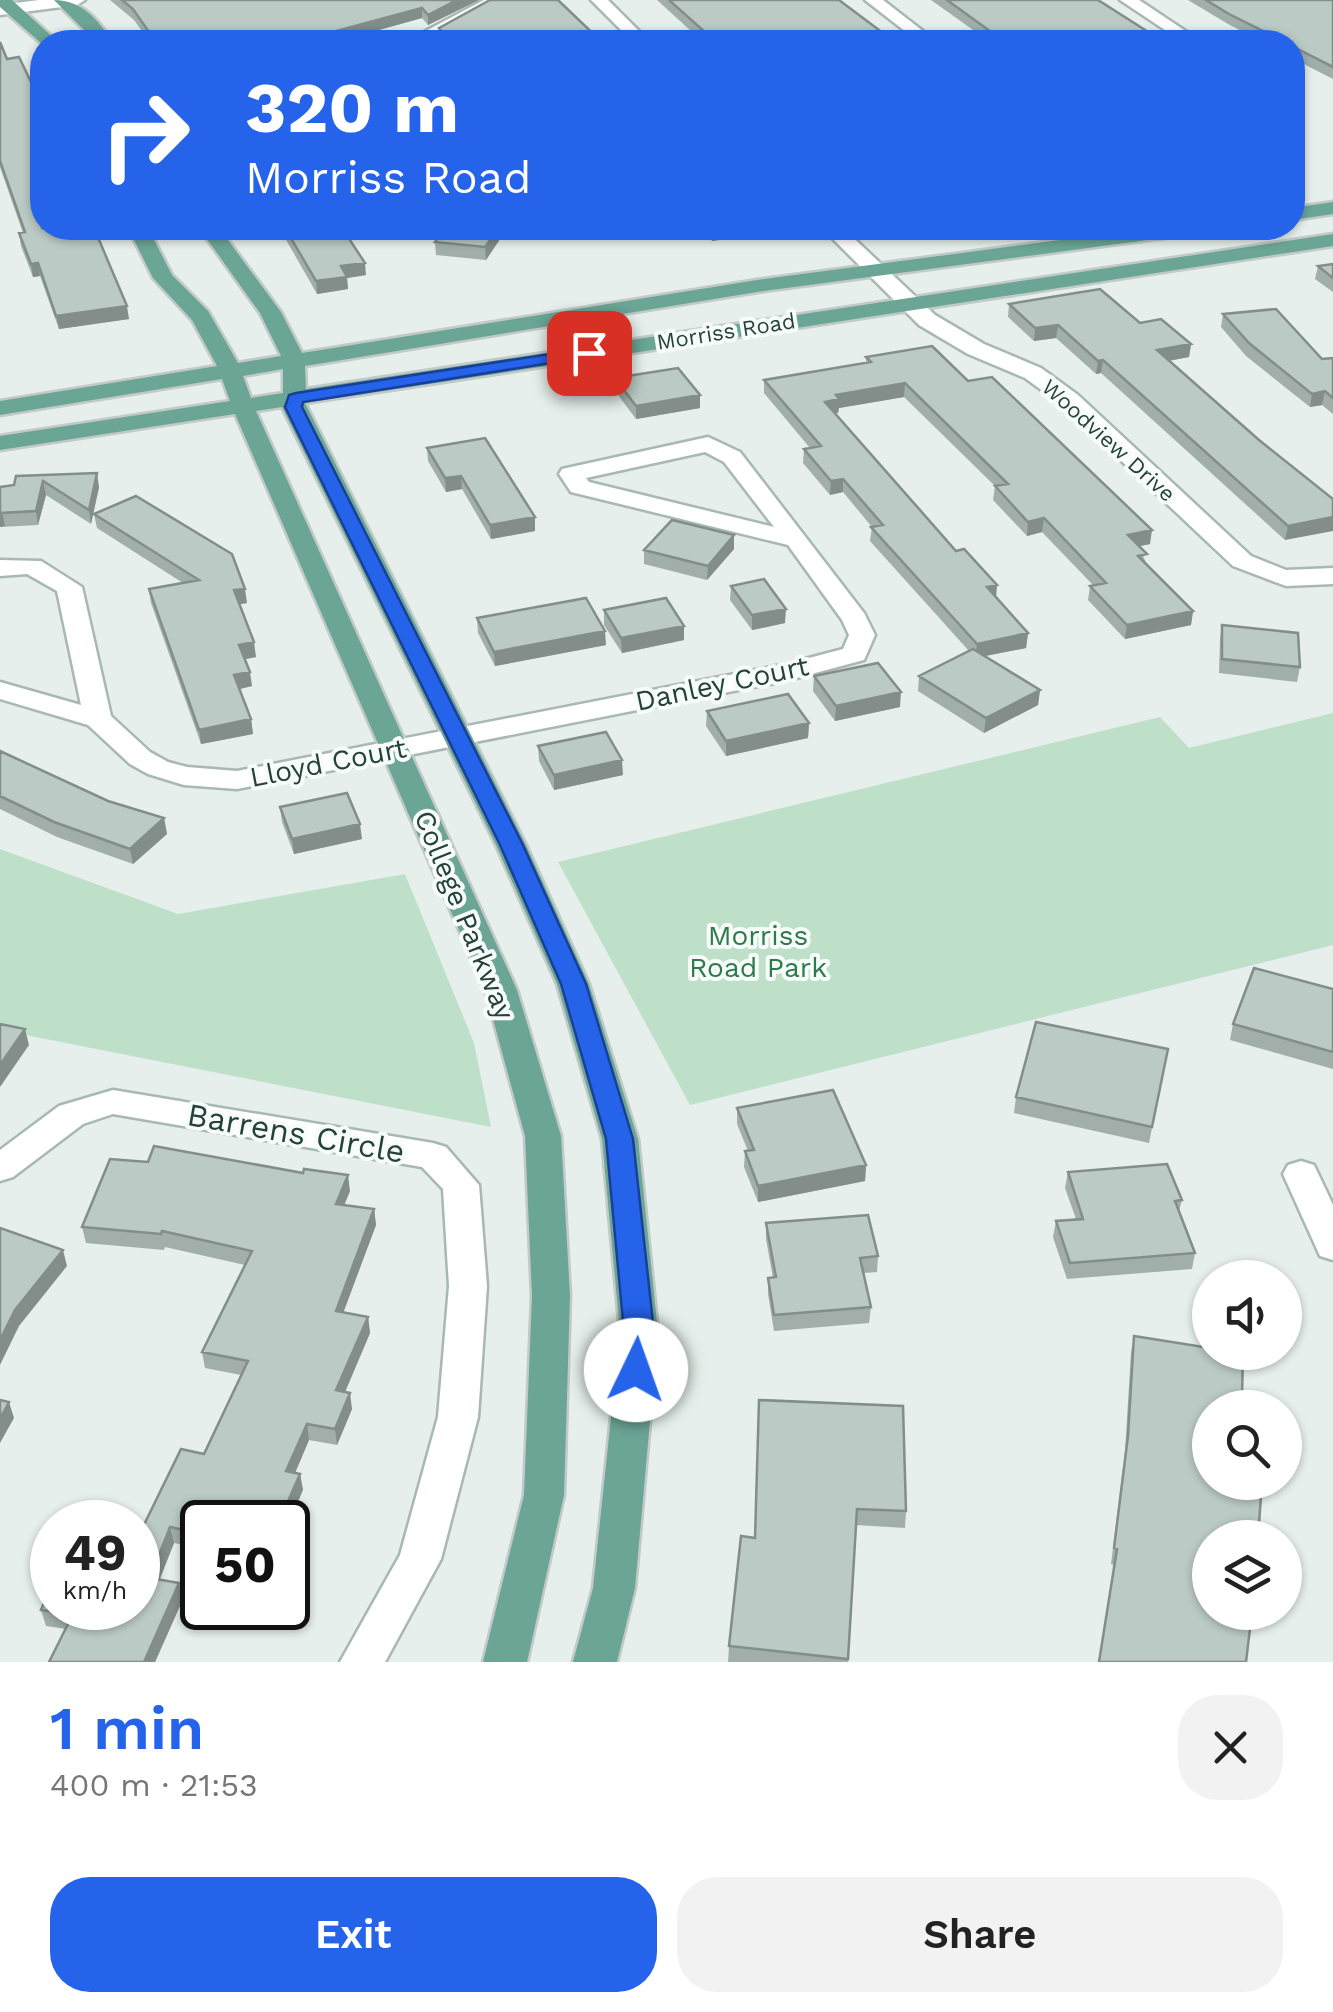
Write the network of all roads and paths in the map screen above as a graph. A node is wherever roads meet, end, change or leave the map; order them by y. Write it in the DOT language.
graph roads {
  1 [pos="498,0"];
  2 [pos="598,0"];
  3 [pos="872,0"];
  4 [pos="1128,0"];
  5 [pos="68,1"];
  6 [pos="5,6"];
  7 [pos="35,30"];
  8 [pos="94,30"];
  9 [pos="438,30"];
  10 [pos="629,30"];
  11 [pos="913,30"];
  12 [pos="1175,30"];
  13 [pos="1333,208"];
  14 [pos="1305,212"];
  15 [pos="144,240"];
  16 [pos="218,240"];
  17 [pos="844,240"];
  18 [pos="1103,240"];
  19 [pos="1333,240"];
  20 [pos="875,270"];
  21 [pos="908,302"];
  22 [pos="294,360"];
  23 [pos="231,370"];
  24 [pos="296,398"];
  25 [pos="242,405"];
  26 [pos="0,408"];
  27 [pos="0,443"];
  28 [pos="798,540"];
  29 [pos="0,568"];
  30 [pos="1333,576"];
  31 [pos="0,690"];
  32 [pos="98,719"];
  33 [pos="457,735"];
  34 [pos="395,750"];
  35 [pos="0,1168"];
  36 [pos="1301,1174"];
  37 [pos="1333,1246"];
  38 [pos="362,1662"];
  39 [pos="505,1662"];
  40 [pos="595,1662"];
  1 -- 9 [label="street"];
  2 -- 10 [label="street"];
  3 -- 11 [label="street"];
  4 -- 12 [label="street"];
  5 -- 6 [label="street"];
  5 -- 8 [label="main road"];
  6 -- 7 [label="main road"];
  13 -- 14 [label="main road"];
  15 -- 23 [label="main road, College Parkway"];
  16 -- 22 [label="main road"];
  17 -- 20 [label="street, Woodview Drive"];
  18 -- 20 [label="main road, Morriss Road"];
  19 -- 21 [label="main road, Morriss Road"];
  20 -- 21 [label="street, Woodview Drive"];
  20 -- 22 [label="main road, Morriss Road"];
  21 -- 24 [label="main road, Morriss Road"];
  21 -- 30 [label="street, Woodview Drive"];
  22 -- 23 [label="main road, Morriss Road"];
  22 -- 24 [label="main road"];
  23 -- 25 [label="main road, College Parkway"];
  23 -- 26 [label="main road, Morriss Road"];
  24 -- 25 [label="main road, Morriss Road"];
  24 -- 33 [label="main road"];
  25 -- 27 [label="main road, Morriss Road"];
  25 -- 34 [label="main road, College Parkway"];
  28 -- 28 [label="street, Danley Court"];
  28 -- 33 [label="street, Danley Court"];
  29 -- 32 [label="street"];
  31 -- 32 [label="street, Lloyd Court"];
  32 -- 34 [label="street, Lloyd Court"];
  33 -- 34 [label="street, Lloyd Court"];
  33 -- 40 [label="main road"];
  34 -- 39 [label="main road, College Parkway"];
  35 -- 38 [label="street, Barrens Circle"];
  36 -- 37 [label="street"];
}
